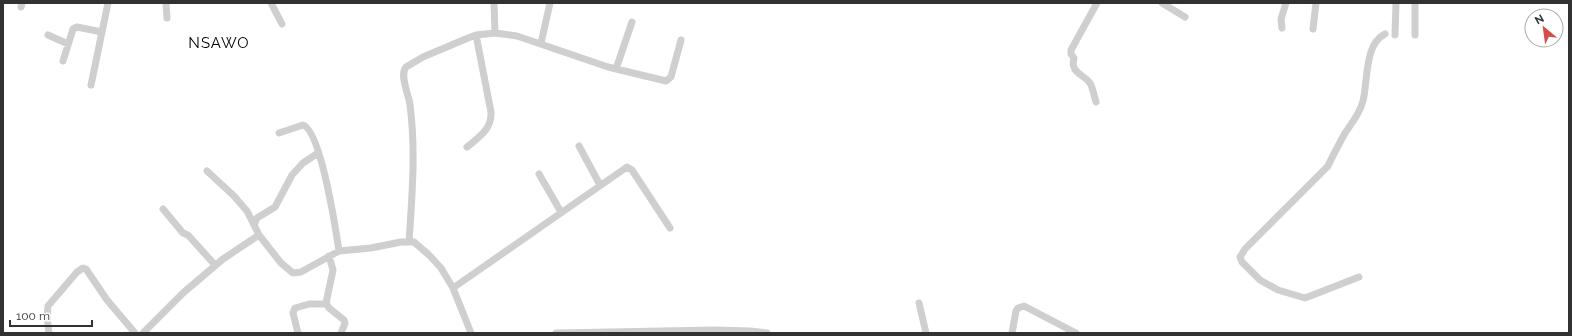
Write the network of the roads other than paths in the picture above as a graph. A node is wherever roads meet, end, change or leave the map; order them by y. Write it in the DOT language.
graph roads {
  1 [pos="108,3"];
  2 [pos="166,3"];
  3 [pos="271,3"];
  4 [pos="494,3"];
  5 [pos="550,3"];
  6 [pos="1097,3"];
  7 [pos="1162,3"];
  8 [pos="1286,3"];
  9 [pos="1316,3"];
  10 [pos="1396,3"];
  11 [pos="1415,3"];
  12 [pos="1184,17"];
  13 [pos="168,18"];
  14 [pos="632,22"];
  15 [pos="282,24"];
  16 [pos="1282,28"];
  17 [pos="1313,29"];
  18 [pos="102,32"];
  19 [pos="495,32"];
  20 [pos="1385,34"];
  21 [pos="48,35"];
  22 [pos="476,35"];
  23 [pos="1395,35"];
  24 [pos="1415,35"];
  25 [pos="681,40"];
  26 [pos="541,43"];
  27 [pos="68,44"];
  28 [pos="63,62"];
  29 [pos="616,69"];
  30 [pos="91,85"];
  31 [pos="1096,102"];
  32 [pos="279,133"];
  33 [pos="579,146"];
  34 [pos="467,147"];
  35 [pos="318,154"];
  36 [pos="207,171"];
  37 [pos="539,174"];
  38 [pos="600,185"];
  39 [pos="163,209"];
  40 [pos="561,212"];
  41 [pos="254,224"];
  42 [pos="670,228"];
  43 [pos="258,235"];
  44 [pos="409,242"];
  45 [pos="339,251"];
  46 [pos="329,256"];
  47 [pos="215,266"];
  48 [pos="1359,277"];
  49 [pos="453,288"];
  50 [pos="919,303"];
  51 [pos="327,304"];
  52 [pos="49,333"];
  53 [pos="135,333"];
  54 [pos="143,333"];
  55 [pos="298,333"];
  56 [pos="340,333"];
  57 [pos="471,333"];
  58 [pos="556,333"];
  59 [pos="767,333"];
  60 [pos="926,333"];
  61 [pos="1012,333"];
  62 [pos="1076,333"];
  1 -- 18 [label="street"];
  2 -- 13 [label="street"];
  3 -- 15 [label="street"];
  4 -- 19 [label="street"];
  5 -- 26 [label="street"];
  6 -- 31 [label="street"];
  7 -- 12 [label="street"];
  8 -- 16 [label="street"];
  9 -- 17 [label="street"];
  10 -- 23 [label="street"];
  11 -- 24 [label="street"];
  14 -- 29 [label="street"];
  18 -- 27 [label="street"];
  18 -- 30 [label="street"];
  19 -- 22 [label="street"];
  19 -- 26 [label="street"];
  20 -- 48 [label="street"];
  21 -- 27 [label="street"];
  22 -- 34 [label="street"];
  22 -- 44 [label="street"];
  25 -- 29 [label="street"];
  26 -- 29 [label="street"];
  27 -- 28 [label="street"];
  32 -- 35 [label="street"];
  33 -- 38 [label="street"];
  35 -- 41 [label="street"];
  35 -- 45 [label="street"];
  36 -- 41 [label="street"];
  37 -- 40 [label="street"];
  38 -- 40 [label="street"];
  38 -- 42 [label="street"];
  39 -- 47 [label="street"];
  40 -- 49 [label="street"];
  41 -- 43 [label="street"];
  43 -- 46 [label="street"];
  43 -- 47 [label="street"];
  44 -- 45 [label="street"];
  44 -- 49 [label="street"];
  45 -- 46 [label="street"];
  46 -- 51 [label="street"];
  47 -- 54 [label="street"];
  49 -- 57 [label="street"];
  50 -- 60 [label="street"];
  51 -- 55 [label="street"];
  51 -- 56 [label="street"];
  52 -- 53 [label="street"];
  58 -- 59 [label="street"];
  61 -- 62 [label="street"];
}
